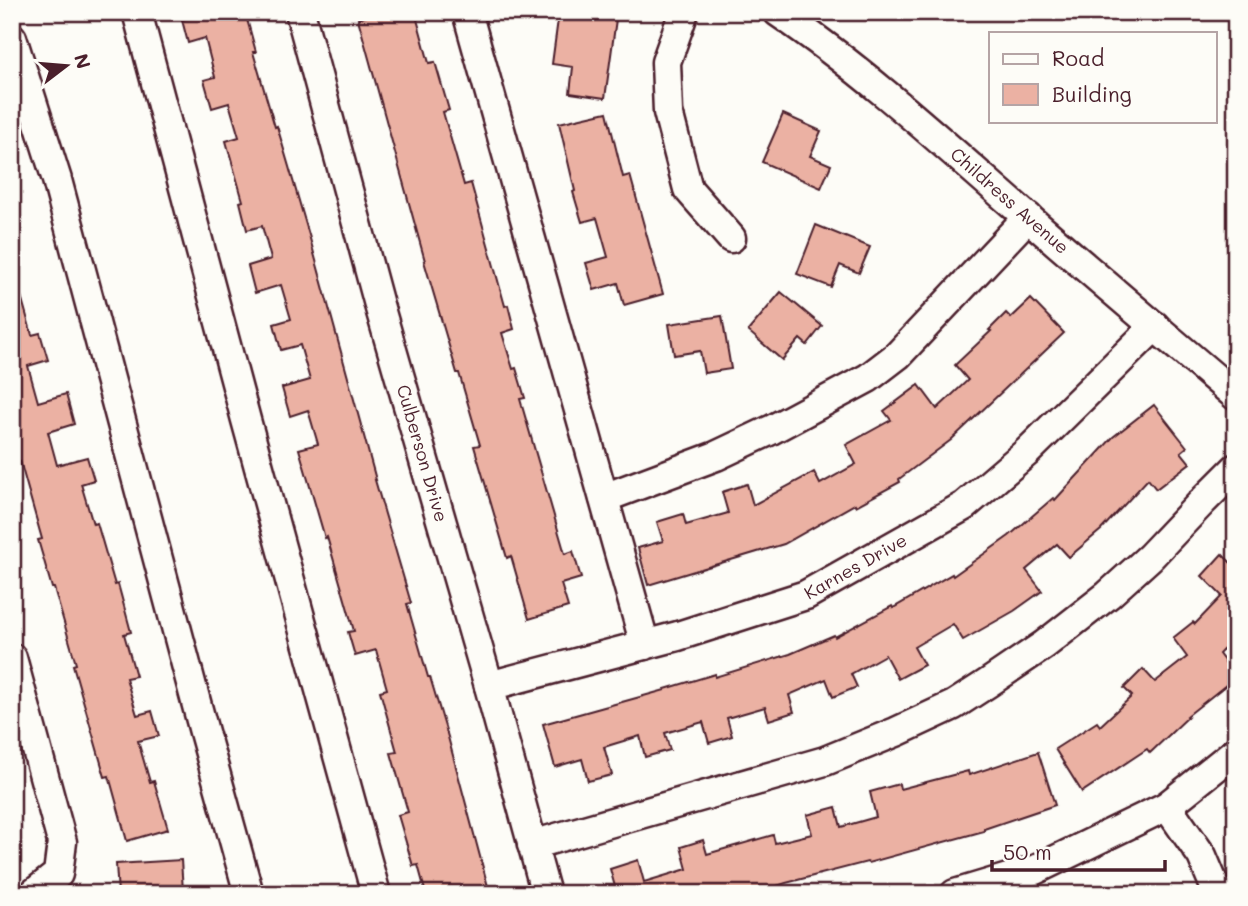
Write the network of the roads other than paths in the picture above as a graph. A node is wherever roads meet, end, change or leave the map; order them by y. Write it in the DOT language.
graph roads {
  1 [pos="137,12"];
  2 [pos="300,12"];
  3 [pos="467,12"];
  4 [pos="684,12"];
  5 [pos="778,12"];
  6 [pos="812,21"];
  7 [pos="12,38"];
  8 [pos="1028,217"];
  9 [pos="731,238"];
  10 [pos="1155,326"];
  11 [pos="1236,396"];
  12 [pos="1236,468"];
  13 [pos="604,498"];
  14 [pos="645,645"];
  15 [pos="12,658"];
  16 [pos="489,686"];
  17 [pos="1236,751"];
  18 [pos="1167,806"];
  19 [pos="532,845"];
  20 [pos="1039,882"];
  21 [pos="33,894"];
  22 [pos="249,894"];
  23 [pos="376,894"];
  24 [pos="546,894"];
  25 [pos="955,894"];
  26 [pos="1217,894"];
  1 -- 23 [label="street"];
  2 -- 16 [label="street, Culberson Drive"];
  3 -- 13 [label="street"];
  4 -- 9 [label="street"];
  5 -- 6 [label="street, Childress Avenue"];
  6 -- 8 [label="street, Childress Avenue"];
  7 -- 22 [label="street"];
  8 -- 10 [label="street, Childress Avenue"];
  8 -- 13 [label="street"];
  10 -- 11 [label="street, Childress Avenue"];
  10 -- 14 [label="street, Karnes Drive"];
  12 -- 19 [label="street"];
  13 -- 14 [label="street"];
  14 -- 16 [label="street, Karnes Drive"];
  15 -- 21 [label="street"];
  16 -- 19 [label="street, Culberson Drive"];
  17 -- 18 [label="street"];
  18 -- 20 [label="street"];
  18 -- 26 [label="street"];
  19 -- 24 [label="street, Culberson Drive"];
  20 -- 25 [label="street"];
}
